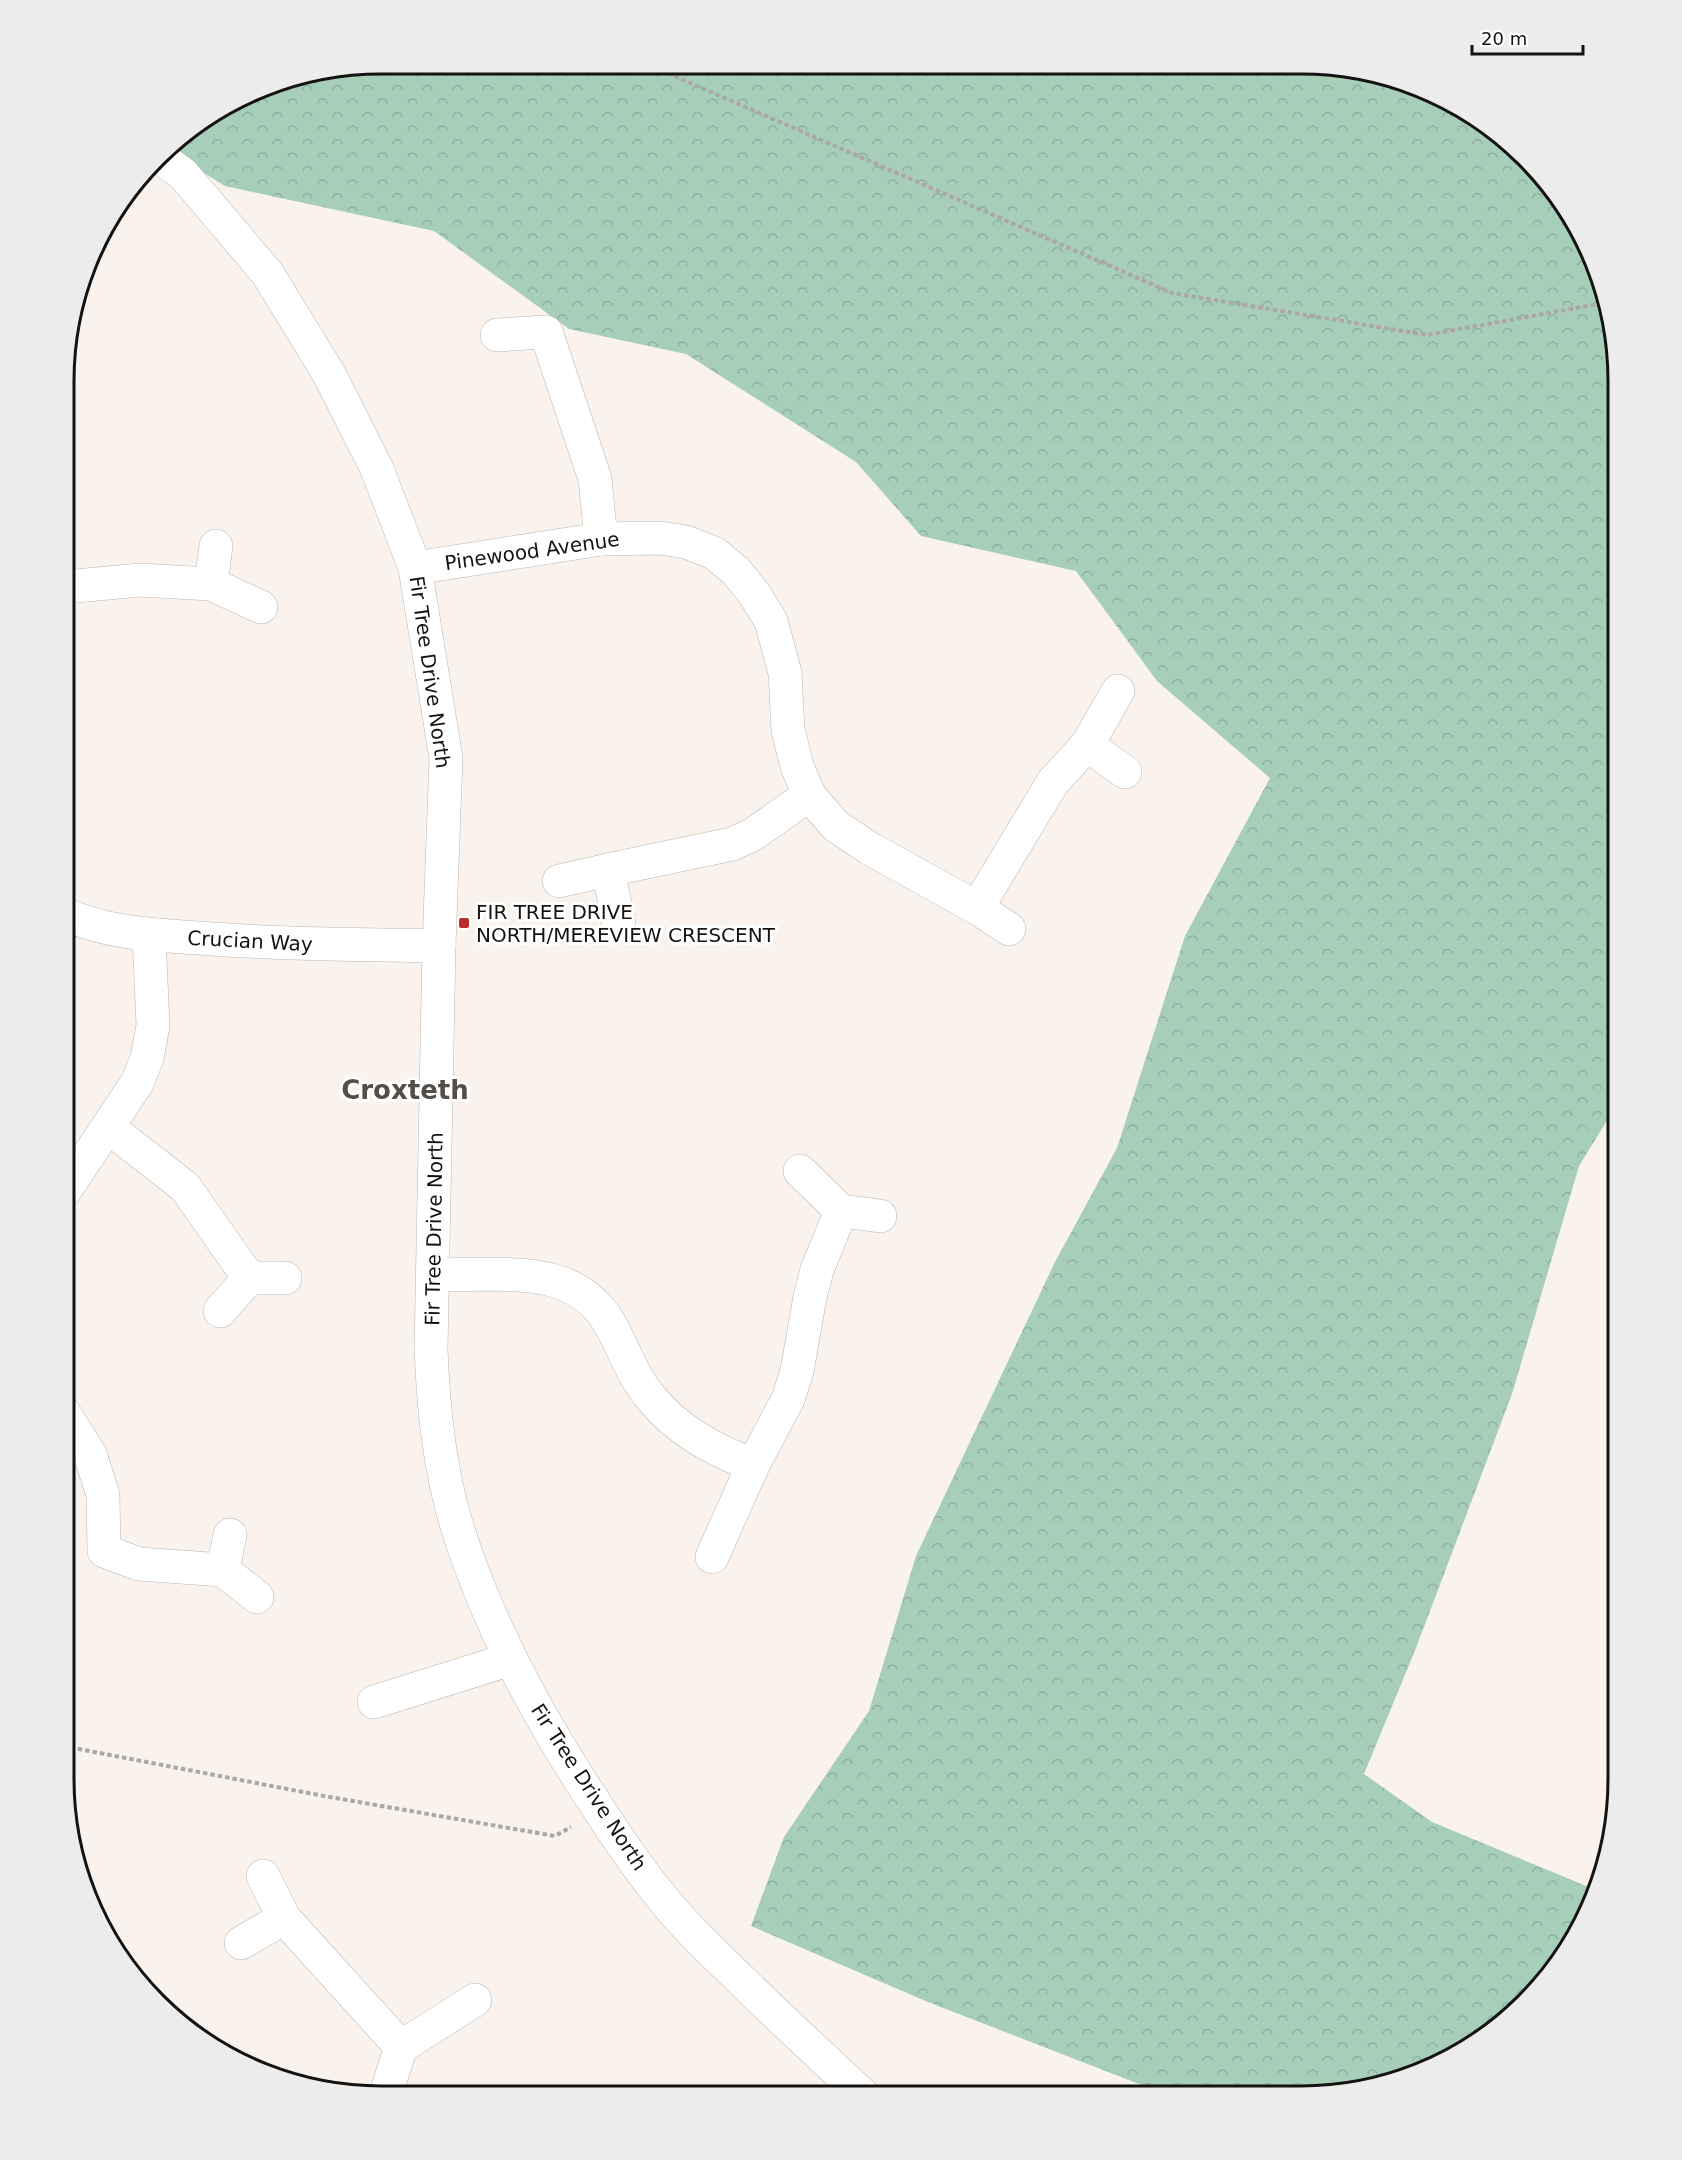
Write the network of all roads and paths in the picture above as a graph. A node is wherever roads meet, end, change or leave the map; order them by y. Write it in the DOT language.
graph roads {
  1 [pos="670,74"];
  2 [pos="165,161"];
  3 [pos="1599,304"];
  4 [pos="497,335"];
  5 [pos="601,539"];
  6 [pos="216,546"];
  7 [pos="415,568"];
  8 [pos="211,584"];
  9 [pos="74,586"];
  10 [pos="261,607"];
  11 [pos="1118,691"];
  12 [pos="1087,745"];
  13 [pos="1125,772"];
  14 [pos="810,795"];
  15 [pos="608,870"];
  16 [pos="559,881"];
  17 [pos="977,908"];
  18 [pos="74,918"];
  19 [pos="619,924"];
  20 [pos="1009,929"];
  21 [pos="149,935"];
  22 [pos="439,946"];
  23 [pos="108,1127"];
  24 [pos="800,1172"];
  25 [pos="74,1177"];
  26 [pos="841,1211"];
  27 [pos="880,1216"];
  28 [pos="433,1275"];
  29 [pos="249,1278"];
  30 [pos="285,1278"];
  31 [pos="220,1311"];
  32 [pos="74,1429"];
  33 [pos="753,1465"];
  34 [pos="230,1535"];
  35 [pos="712,1557"];
  36 [pos="223,1570"];
  37 [pos="257,1597"];
  38 [pos="511,1659"];
  39 [pos="374,1702"];
  40 [pos="74,1748"];
  41 [pos="600,1810"];
  42 [pos="263,1876"];
  43 [pos="284,1918"];
  44 [pos="241,1943"];
  45 [pos="475,2000"];
  46 [pos="401,2046"];
  47 [pos="388,2086"];
  48 [pos="853,2086"];
  1 -- 3 [label="path"];
  2 -- 7 [label="street, Fir Tree Drive North"];
  4 -- 5 [label="street"];
  5 -- 7 [label="street, Pinewood Avenue"];
  5 -- 14 [label="street, Pinewood Avenue"];
  6 -- 8 [label="street"];
  7 -- 22 [label="street, Fir Tree Drive North"];
  8 -- 9 [label="street"];
  8 -- 10 [label="street"];
  11 -- 12 [label="street"];
  12 -- 13 [label="street"];
  12 -- 17 [label="street"];
  14 -- 15 [label="street"];
  14 -- 17 [label="street, Pinewood Avenue"];
  15 -- 16 [label="street"];
  15 -- 19 [label="street"];
  17 -- 20 [label="street, Pinewood Avenue"];
  18 -- 21 [label="street, Crucian Way"];
  21 -- 22 [label="street, Crucian Way"];
  21 -- 23 [label="street"];
  22 -- 28 [label="street, Fir Tree Drive North"];
  23 -- 25 [label="street"];
  23 -- 29 [label="street"];
  24 -- 26 [label="street"];
  26 -- 27 [label="street"];
  26 -- 33 [label="street"];
  28 -- 33 [label="street"];
  28 -- 38 [label="street, Fir Tree Drive North"];
  29 -- 30 [label="street"];
  29 -- 31 [label="street"];
  32 -- 36 [label="street"];
  33 -- 35 [label="street"];
  34 -- 36 [label="street"];
  36 -- 37 [label="street"];
  38 -- 39 [label="street"];
  38 -- 41 [label="street, Fir Tree Drive North"];
  40 -- 41 [label="path"];
  41 -- 48 [label="street, Fir Tree Drive North"];
  42 -- 43 [label="street"];
  43 -- 44 [label="street"];
  43 -- 46 [label="street"];
  45 -- 46 [label="street"];
  46 -- 47 [label="street"];
}
